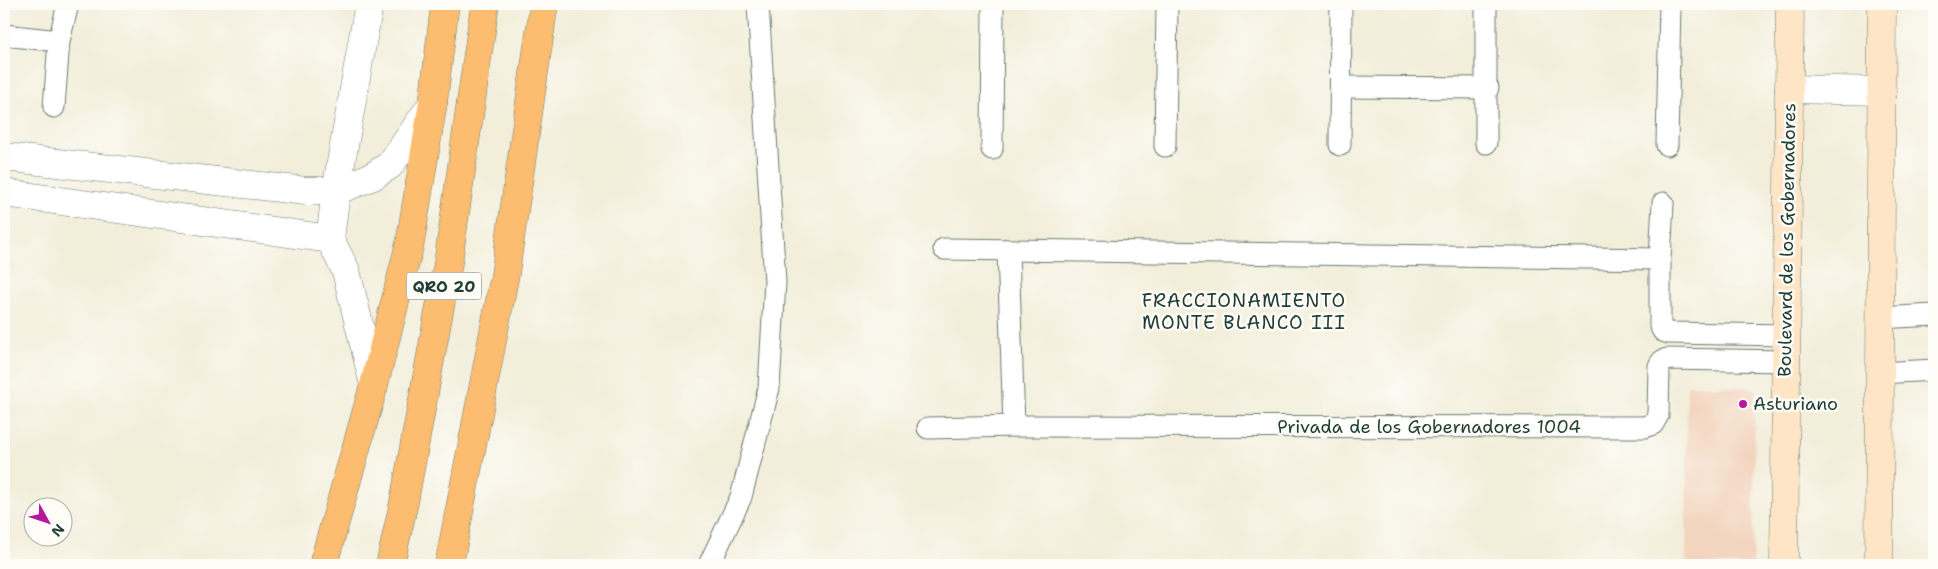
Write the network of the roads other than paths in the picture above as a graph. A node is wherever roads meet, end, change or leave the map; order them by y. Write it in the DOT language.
graph roads {
  1 [pos="68,4"];
  2 [pos="369,4"];
  3 [pos="445,4"];
  4 [pos="485,4"];
  5 [pos="544,4"];
  6 [pos="758,4"];
  7 [pos="992,4"];
  8 [pos="1167,4"];
  9 [pos="1341,4"];
  10 [pos="1486,4"];
  11 [pos="1670,4"];
  12 [pos="1790,4"];
  13 [pos="1882,4"];
  14 [pos="4,35"];
  15 [pos="59,41"];
  16 [pos="1341,87"];
  17 [pos="1488,88"];
  18 [pos="1789,89"];
  19 [pos="1882,91"];
  20 [pos="433,103"];
  21 [pos="54,107"];
  22 [pos="1486,143"];
  23 [pos="1667,144"];
  24 [pos="1340,145"];
  25 [pos="1165,146"];
  26 [pos="992,149"];
  27 [pos="6,163"];
  28 [pos="306,191"];
  29 [pos="336,191"];
  30 [pos="4,193"];
  31 [pos="1662,203"];
  32 [pos="298,234"];
  33 [pos="330,239"];
  34 [pos="944,249"];
  35 [pos="1008,251"];
  36 [pos="1660,259"];
  37 [pos="1934,315"];
  38 [pos="1880,318"];
  39 [pos="1786,348"];
  40 [pos="1934,370"];
  41 [pos="1880,373"];
  42 [pos="374,385"];
  43 [pos="1014,426"];
  44 [pos="928,428"];
  45 [pos="324,565"];
  46 [pos="390,565"];
  47 [pos="450,565"];
  48 [pos="709,565"];
  49 [pos="1784,565"];
  50 [pos="1879,565"];
  1 -- 15 [label="street"];
  2 -- 29 [label="street"];
  3 -- 20 [label="highway"];
  4 -- 46 [label="highway, QRO 20"];
  5 -- 47 [label="highway, QRO 20"];
  6 -- 48 [label="street"];
  7 -- 26 [label="street"];
  8 -- 25 [label="street"];
  9 -- 16 [label="street"];
  10 -- 17 [label="street"];
  11 -- 23 [label="street"];
  12 -- 18 [label="main road, Boulevard de los Gobernadores"];
  13 -- 19 [label="main road"];
  14 -- 15 [label="street"];
  15 -- 21 [label="street"];
  16 -- 17 [label="street"];
  16 -- 24 [label="street"];
  17 -- 22 [label="street"];
  18 -- 19 [label="street"];
  18 -- 39 [label="main road, Boulevard de los Gobernadores"];
  19 -- 38 [label="main road"];
  20 -- 29 [label="street"];
  20 -- 42 [label="highway"];
  27 -- 28 [label="street"];
  28 -- 29 [label="street"];
  28 -- 32 [label="street"];
  29 -- 33 [label="street"];
  30 -- 32 [label="street"];
  31 -- 36 [label="street"];
  32 -- 33 [label="street"];
  33 -- 42 [label="street"];
  34 -- 35 [label="street"];
  35 -- 36 [label="street"];
  35 -- 43 [label="street"];
  36 -- 39 [label="street"];
  37 -- 38 [label="street"];
  38 -- 41 [label="main road"];
  39 -- 43 [label="street, Privada de los Gobernadores 1004"];
  39 -- 49 [label="main road, Boulevard de los Gobernadores"];
  40 -- 41 [label="street"];
  41 -- 50 [label="main road"];
  42 -- 45 [label="highway"];
  43 -- 44 [label="street, Privada de los Gobernadores 1004"];
}
